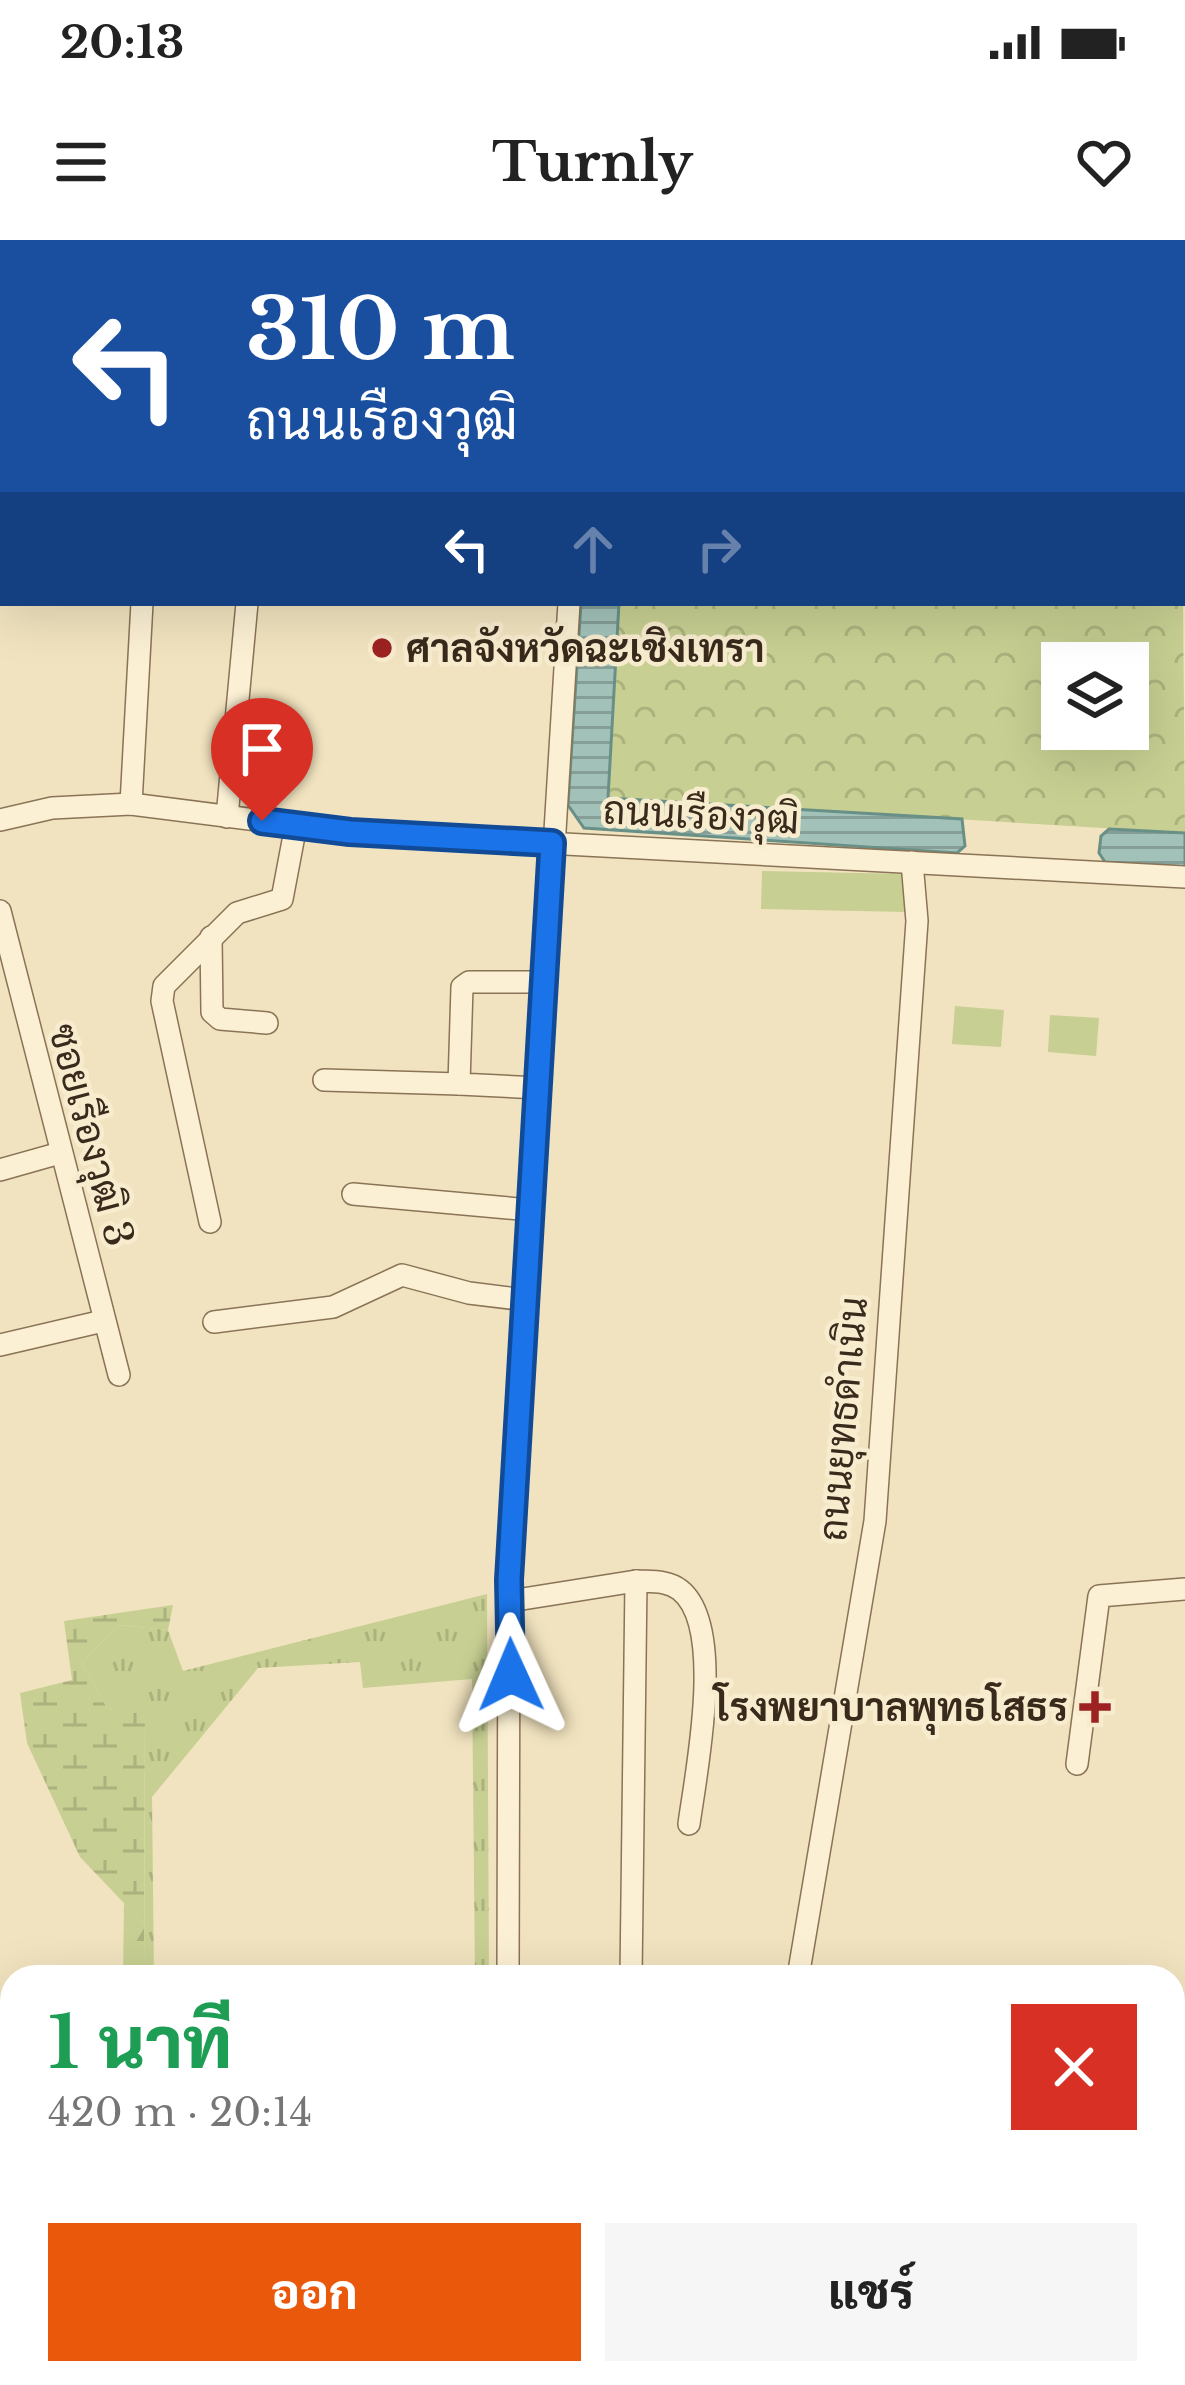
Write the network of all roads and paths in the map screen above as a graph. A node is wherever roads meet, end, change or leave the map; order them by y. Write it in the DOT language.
graph roads {
  1 [pos="142,606"];
  2 [pos="247,606"];
  3 [pos="569,606"];
  4 [pos="131,804"];
  5 [pos="227,817"];
  6 [pos="0,820"];
  7 [pos="296,825"];
  8 [pos="552,843"];
  9 [pos="912,862"];
  10 [pos="1185,877"];
  11 [pos="0,911"];
  12 [pos="211,937"];
  13 [pos="545,982"];
  14 [pos="9,998"];
  15 [pos="267,1023"];
  16 [pos="325,1079"];
  17 [pos="459,1084"];
  18 [pos="538,1088"];
  19 [pos="59,1153"];
  20 [pos="0,1170"];
  21 [pos="353,1194"];
  22 [pos="532,1210"];
  23 [pos="210,1222"];
  24 [pos="526,1300"];
  25 [pos="103,1322"];
  26 [pos="214,1322"];
  27 [pos="0,1345"];
  28 [pos="119,1375"];
  29 [pos="635,1582"];
  30 [pos="1185,1589"];
  31 [pos="510,1601"];
  32 [pos="1077,1764"];
  33 [pos="689,1824"];
  34 [pos="508,1965"];
  35 [pos="631,1965"];
  36 [pos="800,1965"];
  1 -- 4 [label="street"];
  2 -- 5 [label="street"];
  3 -- 8 [label="street"];
  4 -- 5 [label="street, ถนนเรืองวุฒิ"];
  4 -- 6 [label="street, ถนนเรืองวุฒิ"];
  5 -- 7 [label="street, ถนนเรืองวุฒิ"];
  7 -- 8 [label="street, ถนนเรืองวุฒิ"];
  7 -- 12 [label="street"];
  8 -- 9 [label="street, ถนนเรืองวุฒิ"];
  8 -- 13 [label="street"];
  9 -- 10 [label="street, ถนนเรืองวุฒิ"];
  9 -- 36 [label="street, ถนนยุทธดำเนิน"];
  11 -- 14 [label="street, ซอยเรืองวุฒิ 3"];
  12 -- 15 [label="street"];
  12 -- 23 [label="street"];
  13 -- 17 [label="street"];
  13 -- 18 [label="street"];
  14 -- 19 [label="street, ซอยเรืองวุฒิ 3"];
  16 -- 17 [label="street"];
  17 -- 18 [label="street"];
  18 -- 22 [label="street"];
  19 -- 20 [label="street"];
  19 -- 25 [label="street, ซอยเรืองวุฒิ 3"];
  21 -- 22 [label="street"];
  22 -- 24 [label="street"];
  24 -- 26 [label="street"];
  24 -- 31 [label="street"];
  25 -- 27 [label="street"];
  25 -- 28 [label="street, ซอยเรืองวุฒิ 3"];
  29 -- 31 [label="street"];
  29 -- 33 [label="street"];
  29 -- 35 [label="street"];
  30 -- 32 [label="street"];
  31 -- 34 [label="street"];
}
